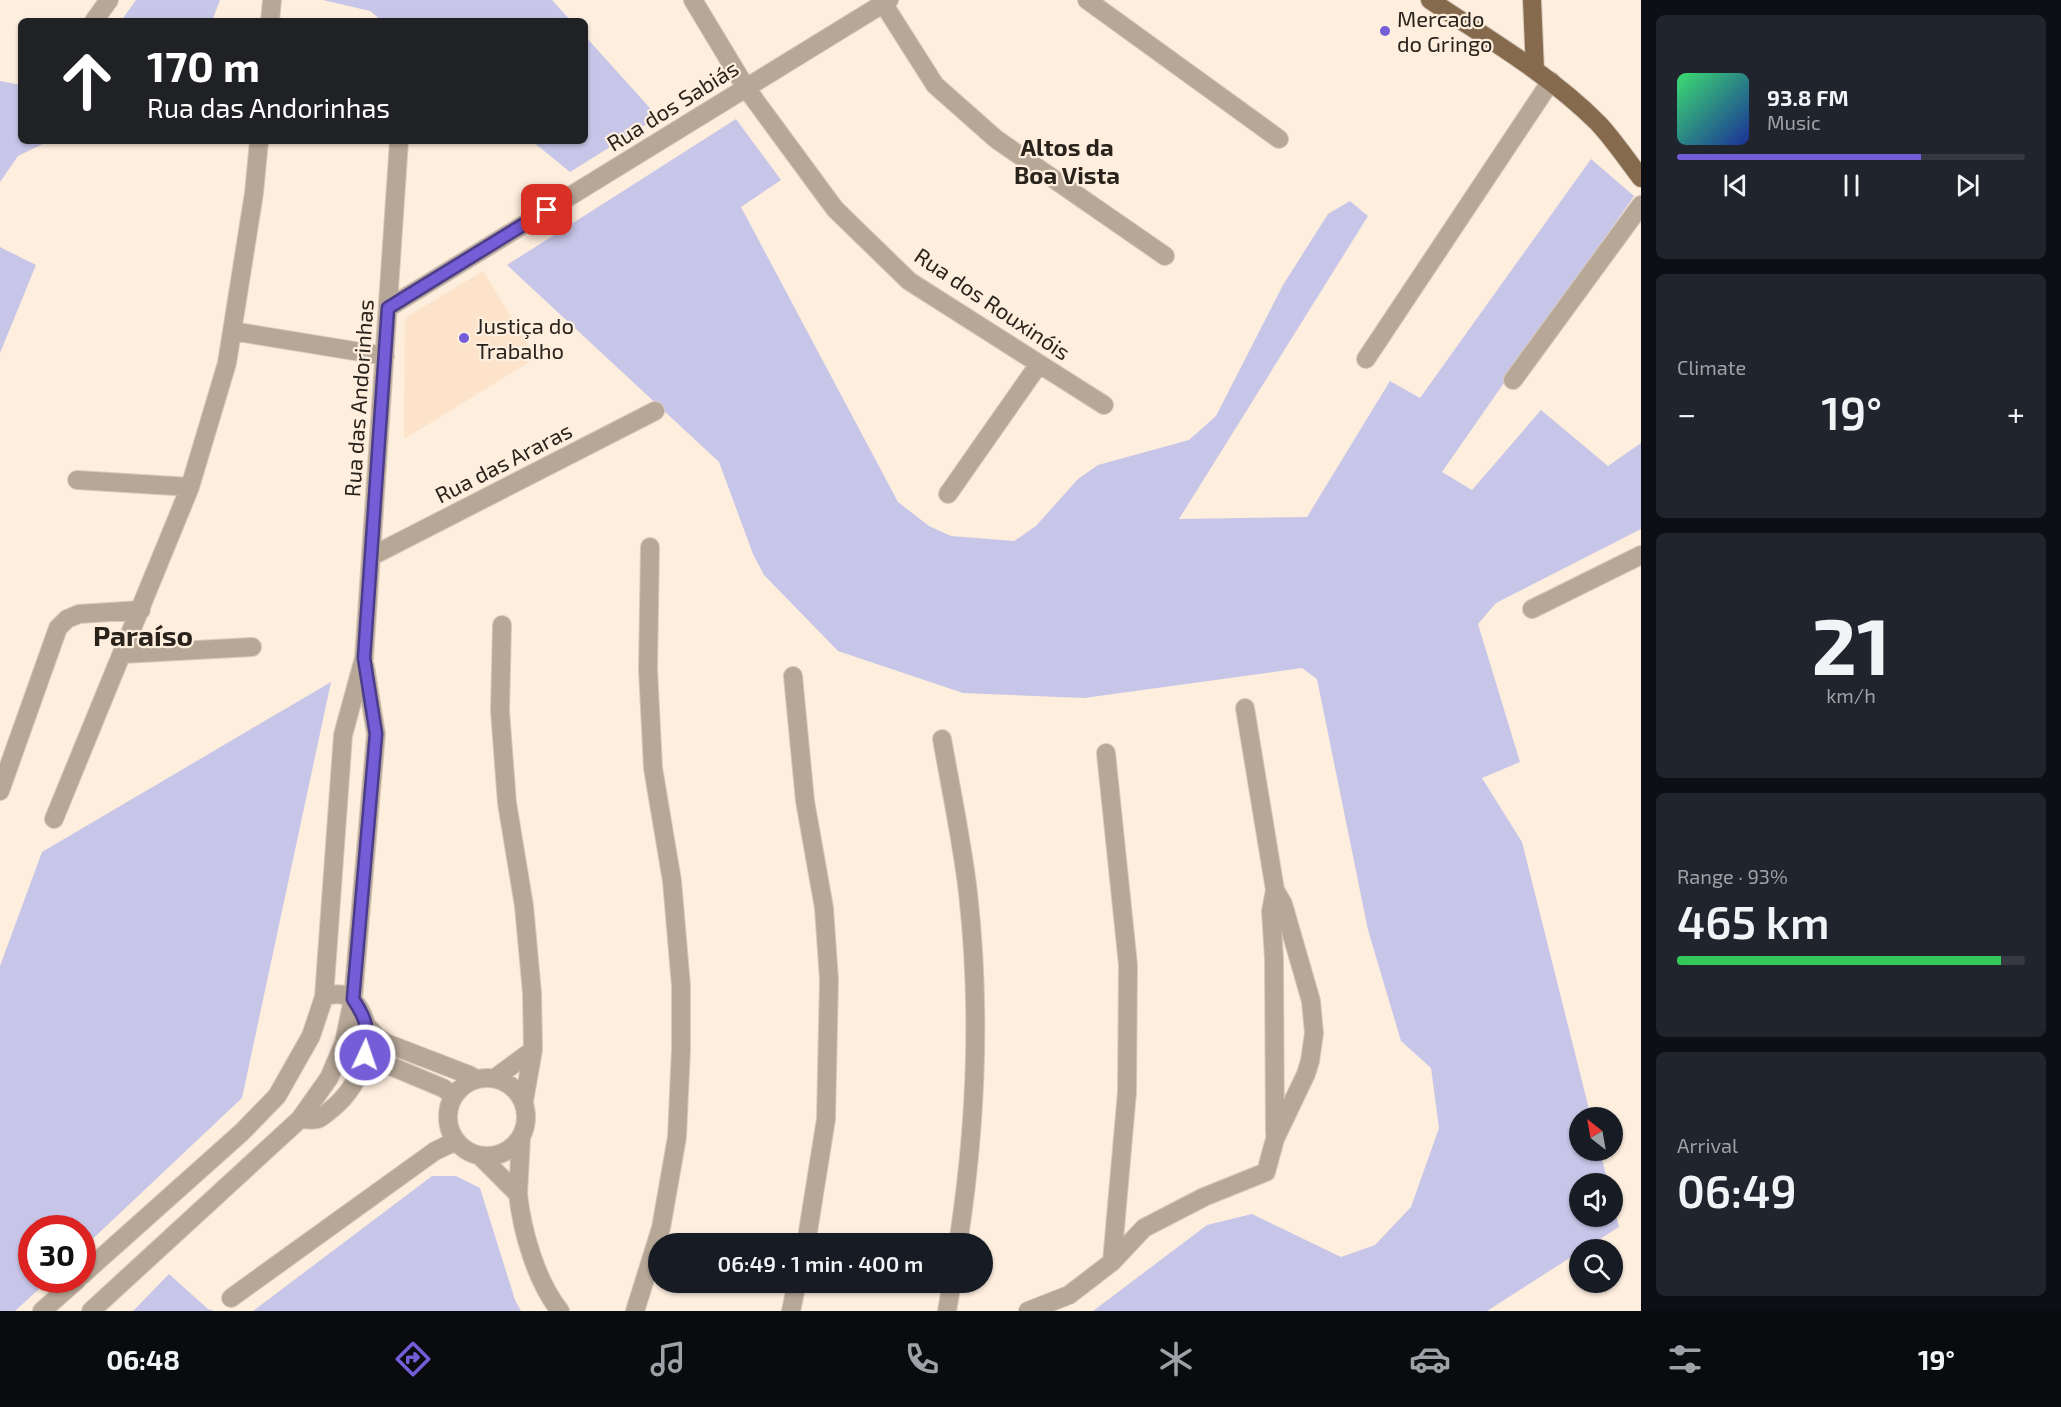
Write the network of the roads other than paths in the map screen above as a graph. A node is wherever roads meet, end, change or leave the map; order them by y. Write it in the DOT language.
graph roads {
  1 [pos="109,0"];
  2 [pos="272,0"];
  3 [pos="693,0"];
  4 [pos="1087,0"];
  5 [pos="1430,0"];
  6 [pos="1532,0"];
  7 [pos="884,1"];
  8 [pos="96,18"];
  9 [pos="270,18"];
  10 [pos="1533,39"];
  11 [pos="1506,51"];
  12 [pos="1535,70"];
  13 [pos="1551,81"];
  14 [pos="746,88"];
  15 [pos="1280,139"];
  16 [pos="259,144"];
  17 [pos="399,144"];
  18 [pos="1641,178"];
  19 [pos="1641,205"];
  20 [pos="1166,256"];
  21 [pos="388,308"];
  22 [pos="232,331"];
  23 [pos="385,356"];
  24 [pos="1366,359"];
  25 [pos="1040,364"];
  26 [pos="1513,380"];
  27 [pos="1104,405"];
  28 [pos="655,411"];
  29 [pos="77,480"];
  30 [pos="190,488"];
  31 [pos="948,494"];
  32 [pos="650,547"];
  33 [pos="1641,555"];
  34 [pos="372,556"];
  35 [pos="1532,609"];
  36 [pos="141,610"];
  37 [pos="502,625"];
  38 [pos="252,647"];
  39 [pos="123,654"];
  40 [pos="364,658"];
  41 [pos="793,676"];
  42 [pos="1245,708"];
  43 [pos="942,739"];
  44 [pos="1106,753"];
  45 [pos="0,791"];
  46 [pos="54,819"];
  47 [pos="1275,890"];
  48 [pos="324,997"];
  49 [pos="353,999"];
  50 [pos="367,1026"];
  51 [pos="533,1050"];
  52 [pos="361,1068"];
  53 [pos="495,1078"];
  54 [pos="476,1079"];
  55 [pos="454,1096"];
  56 [pos="524,1101"];
  57 [pos="300,1119"];
  58 [pos="521,1138"];
  59 [pos="1275,1139"];
  60 [pos="456,1141"];
  61 [pos="480,1156"];
  62 [pos="518,1194"];
  63 [pos="808,1233"];
  64 [pos="960,1233"];
  65 [pos="96,1262"];
  66 [pos="1112,1262"];
  67 [pos="62,1293"];
  68 [pos="795,1293"];
  69 [pos="950,1293"];
  70 [pos="231,1298"];
  71 [pos="42,1311"];
  72 [pos="91,1311"];
  73 [pos="560,1311"];
  74 [pos="635,1311"];
  75 [pos="791,1311"];
  76 [pos="947,1311"];
  77 [pos="1028,1311"];
  1 -- 8 [label="street"];
  2 -- 9 [label="street"];
  3 -- 14 [label="street, Rua dos Rouxinóis"];
  4 -- 15 [label="street"];
  5 -- 11 [label="main road"];
  6 -- 10 [label="main road"];
  7 -- 14 [label="street, Rua dos Sabiás"];
  7 -- 20 [label="street"];
  10 -- 11 [label="main road"];
  10 -- 12 [label="main road"];
  10 -- 13 [label="main road"];
  11 -- 12 [label="main road"];
  12 -- 13 [label="main road"];
  13 -- 18 [label="main road"];
  13 -- 24 [label="street"];
  14 -- 21 [label="street, Rua dos Sabiás"];
  14 -- 25 [label="street, Rua dos Rouxinóis"];
  16 -- 22 [label="street"];
  17 -- 21 [label="street, Rua das Andorinhas"];
  19 -- 26 [label="street"];
  21 -- 23 [label="street, Rua das Andorinhas"];
  22 -- 23 [label="street"];
  22 -- 30 [label="street"];
  23 -- 34 [label="street, Rua das Andorinhas"];
  25 -- 27 [label="street, Rua dos Rouxinóis"];
  25 -- 31 [label="street"];
  28 -- 34 [label="street, Rua das Araras"];
  29 -- 30 [label="street"];
  30 -- 36 [label="street"];
  32 -- 74 [label="street"];
  33 -- 35 [label="street"];
  34 -- 40 [label="street, Rua das Andorinhas"];
  36 -- 39 [label="street"];
  36 -- 45 [label="street"];
  37 -- 51 [label="street"];
  38 -- 39 [label="street"];
  39 -- 46 [label="street"];
  40 -- 48 [label="street"];
  40 -- 49 [label="street"];
  41 -- 63 [label="street"];
  42 -- 47 [label="street"];
  43 -- 64 [label="street"];
  44 -- 66 [label="street"];
  47 -- 59 [label="street"];
  47 -- 59 [label="street"];
  48 -- 49 [label="street"];
  48 -- 65 [label="street"];
  49 -- 50 [label="street"];
  49 -- 57 [label="street"];
  50 -- 52 [label="street"];
  50 -- 54 [label="street"];
  51 -- 53 [label="street"];
  51 -- 56 [label="street"];
  52 -- 55 [label="street"];
  52 -- 57 [label="street"];
  53 -- 54 [label="street"];
  53 -- 56 [label="street"];
  54 -- 55 [label="street"];
  55 -- 60 [label="street"];
  56 -- 58 [label="street"];
  57 -- 72 [label="street"];
  58 -- 61 [label="street"];
  58 -- 62 [label="street"];
  59 -- 66 [label="street"];
  60 -- 61 [label="street"];
  60 -- 70 [label="street"];
  61 -- 62 [label="street"];
  62 -- 73 [label="street"];
  66 -- 77 [label="street"];
  67 -- 71 [label="street"];
  68 -- 75 [label="street"];
  69 -- 76 [label="street"];
}
